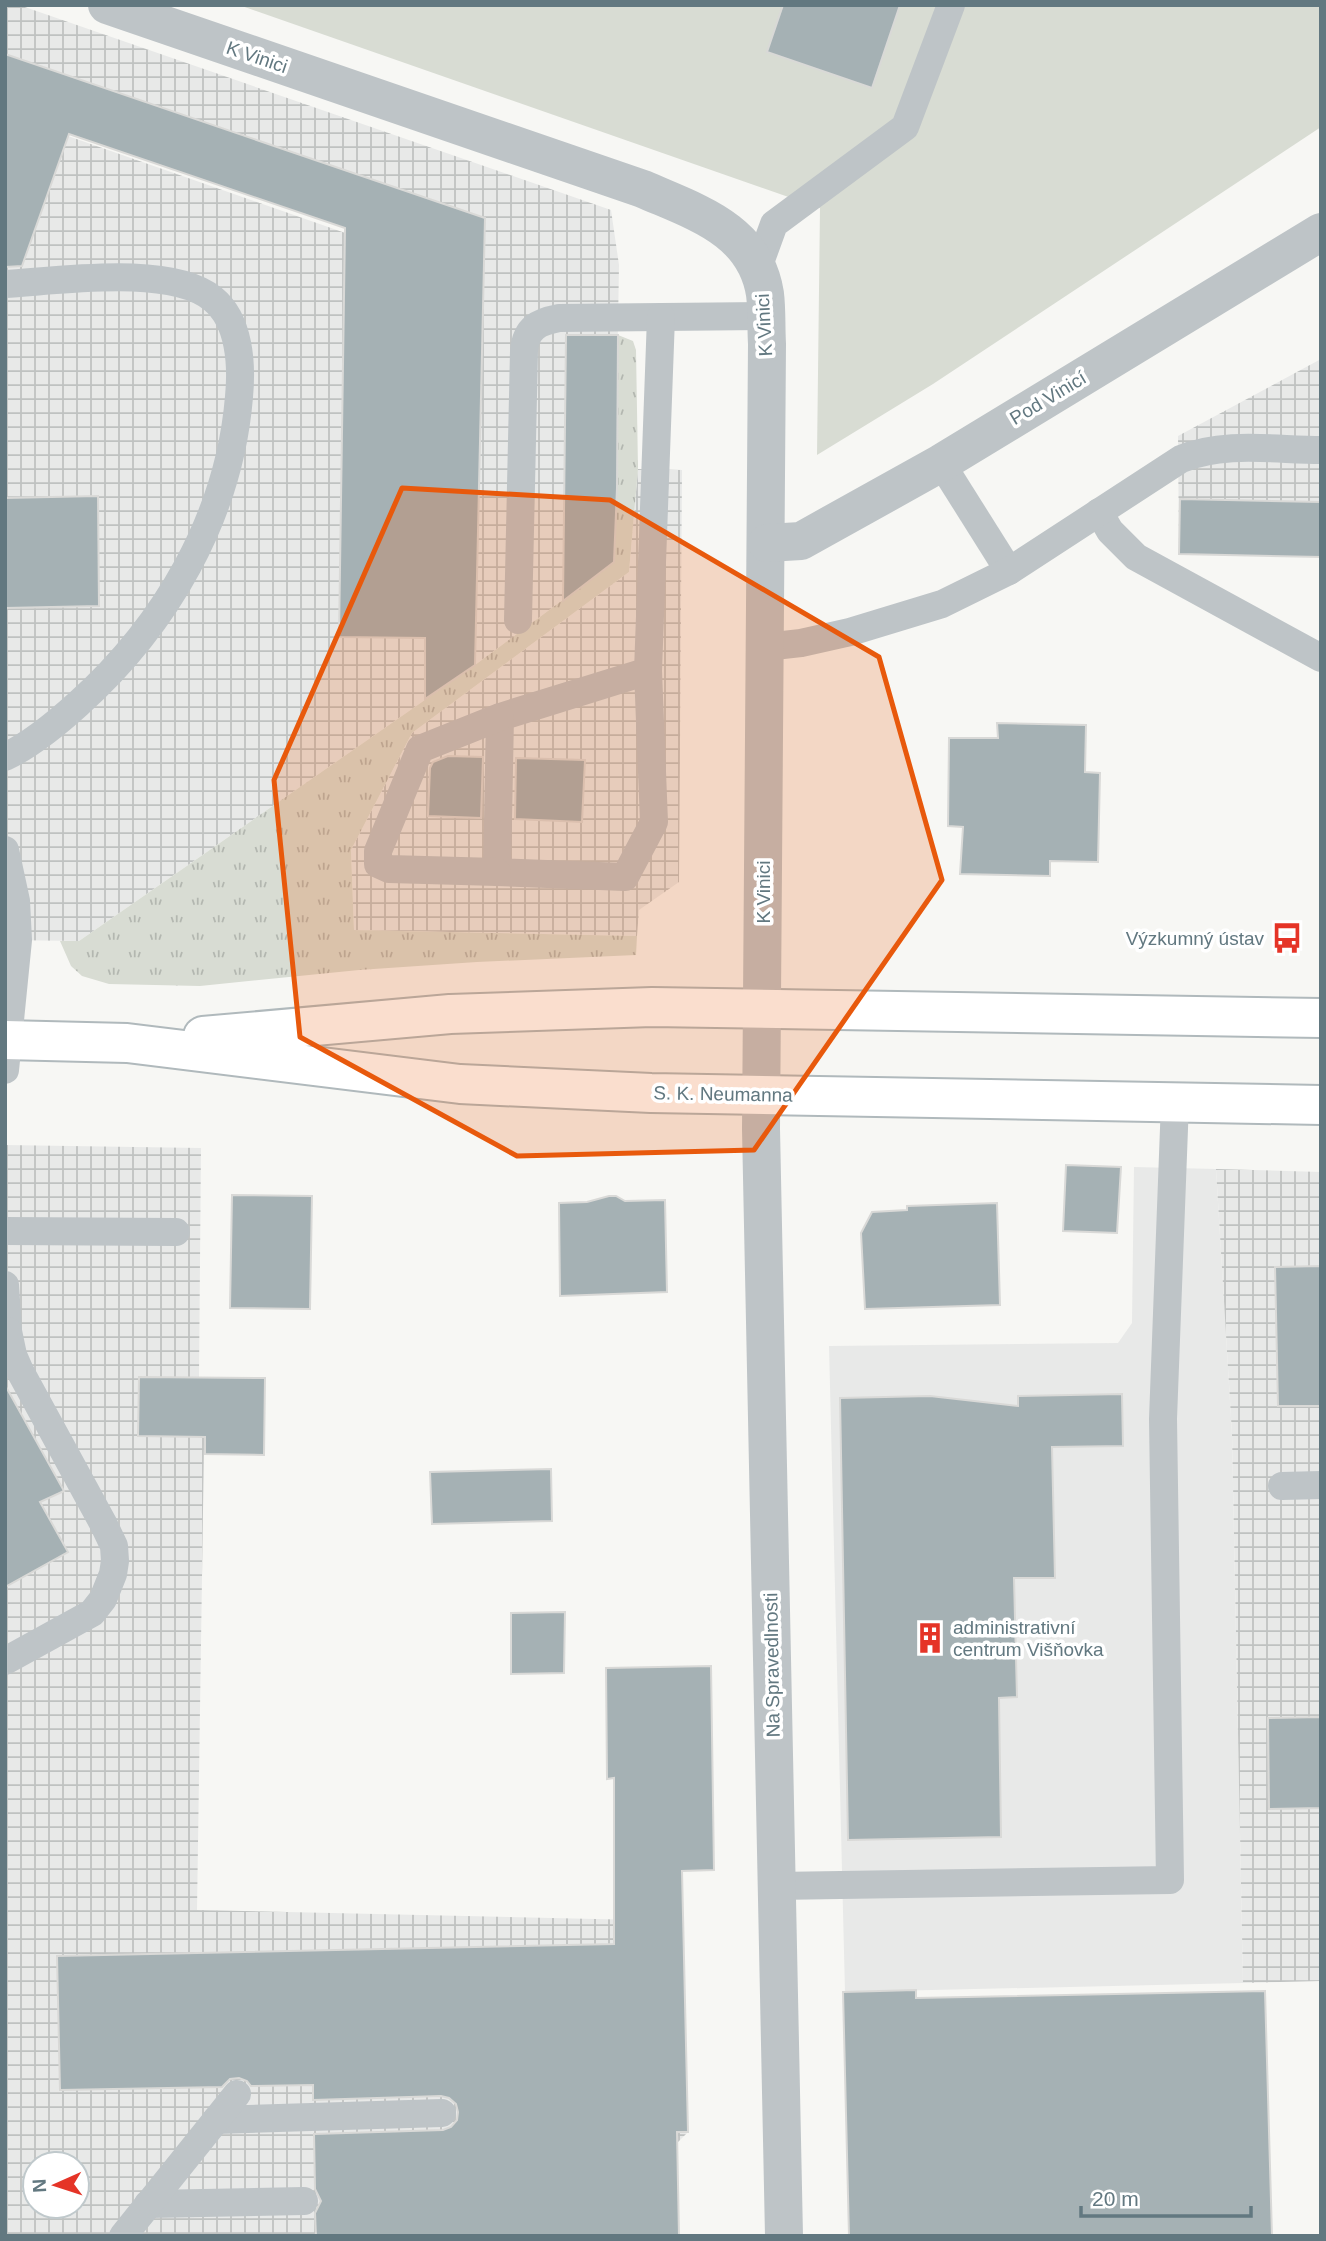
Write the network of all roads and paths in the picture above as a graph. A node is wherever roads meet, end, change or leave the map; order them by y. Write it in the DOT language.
graph roads {
  1 [pos="107,5"];
  2 [pos="951,5"];
  3 [pos="1321,232"];
  4 [pos="758,268"];
  5 [pos="5,284"];
  6 [pos="766,316"];
  7 [pos="661,317"];
  8 [pos="1321,450"];
  9 [pos="941,463"];
  10 [pos="1099,512"];
  11 [pos="767,543"];
  12 [pos="1009,571"];
  13 [pos="518,620"];
  14 [pos="765,647"];
  15 [pos="1321,658"];
  16 [pos="648,671"];
  17 [pos="500,717"];
  18 [pos="5,757"];
  19 [pos="5,850"];
  20 [pos="496,872"];
  21 [pos="762,1009"];
  22 [pos="1321,1018"];
  23 [pos="127,1043"];
  24 [pos="6,1050"];
  25 [pos="761,1094"];
  26 [pos="1175,1102"];
  27 [pos="1321,1105"];
  28 [pos="5,1231"];
  29 [pos="176,1232"];
  30 [pos="5,1284"];
  31 [pos="6,1331"];
  32 [pos="1321,1485"];
  33 [pos="1282,1486"];
  34 [pos="5,1661"];
  35 [pos="776,1886"];
  36 [pos="237,2094"];
  37 [pos="442,2113"];
  38 [pos="216,2120"];
  39 [pos="304,2201"];
  40 [pos="148,2204"];
  41 [pos="123,2236"];
  42 [pos="784,2236"];
  1 -- 4 [label="street, K Vinici"];
  2 -- 4 [label="lane"];
  3 -- 9 [label="street, Pod Vinicí"];
  4 -- 6 [label="street, K Vinici"];
  5 -- 18 [label="lane"];
  6 -- 7 [label="lane"];
  6 -- 11 [label="street, K Vinici"];
  7 -- 13 [label="lane"];
  7 -- 16 [label="lane"];
  8 -- 10 [label="lane"];
  9 -- 11 [label="street, Pod Vinicí"];
  9 -- 12 [label="lane"];
  10 -- 12 [label="lane"];
  10 -- 15 [label="lane"];
  11 -- 14 [label="street, K Vinici"];
  12 -- 14 [label="lane"];
  14 -- 21 [label="street, K Vinici"];
  16 -- 17 [label="lane"];
  16 -- 20 [label="lane"];
  17 -- 20 [label="lane"];
  17 -- 20 [label="lane"];
  19 -- 24 [label="lane"];
  21 -- 22 [label="street, S. K. Neumanna"];
  21 -- 23 [label="street, S. K. Neumanna"];
  21 -- 25 [label="street, K Vinici"];
  23 -- 24 [label="street, S. K. Neumanna"];
  23 -- 25 [label="street, S. K. Neumanna"];
  25 -- 26 [label="street, S. K. Neumanna"];
  25 -- 35 [label="street, Na Spravedlnosti"];
  26 -- 27 [label="street, S. K. Neumanna"];
  26 -- 35 [label="lane"];
  28 -- 29 [label="lane"];
  30 -- 31 [label="lane"];
  31 -- 34 [label="lane"];
  32 -- 33 [label="lane"];
  35 -- 42 [label="street, Na Spravedlnosti"];
  36 -- 38 [label="lane"];
  37 -- 38 [label="lane"];
  38 -- 40 [label="lane"];
  39 -- 40 [label="lane"];
  40 -- 41 [label="lane"];
}
